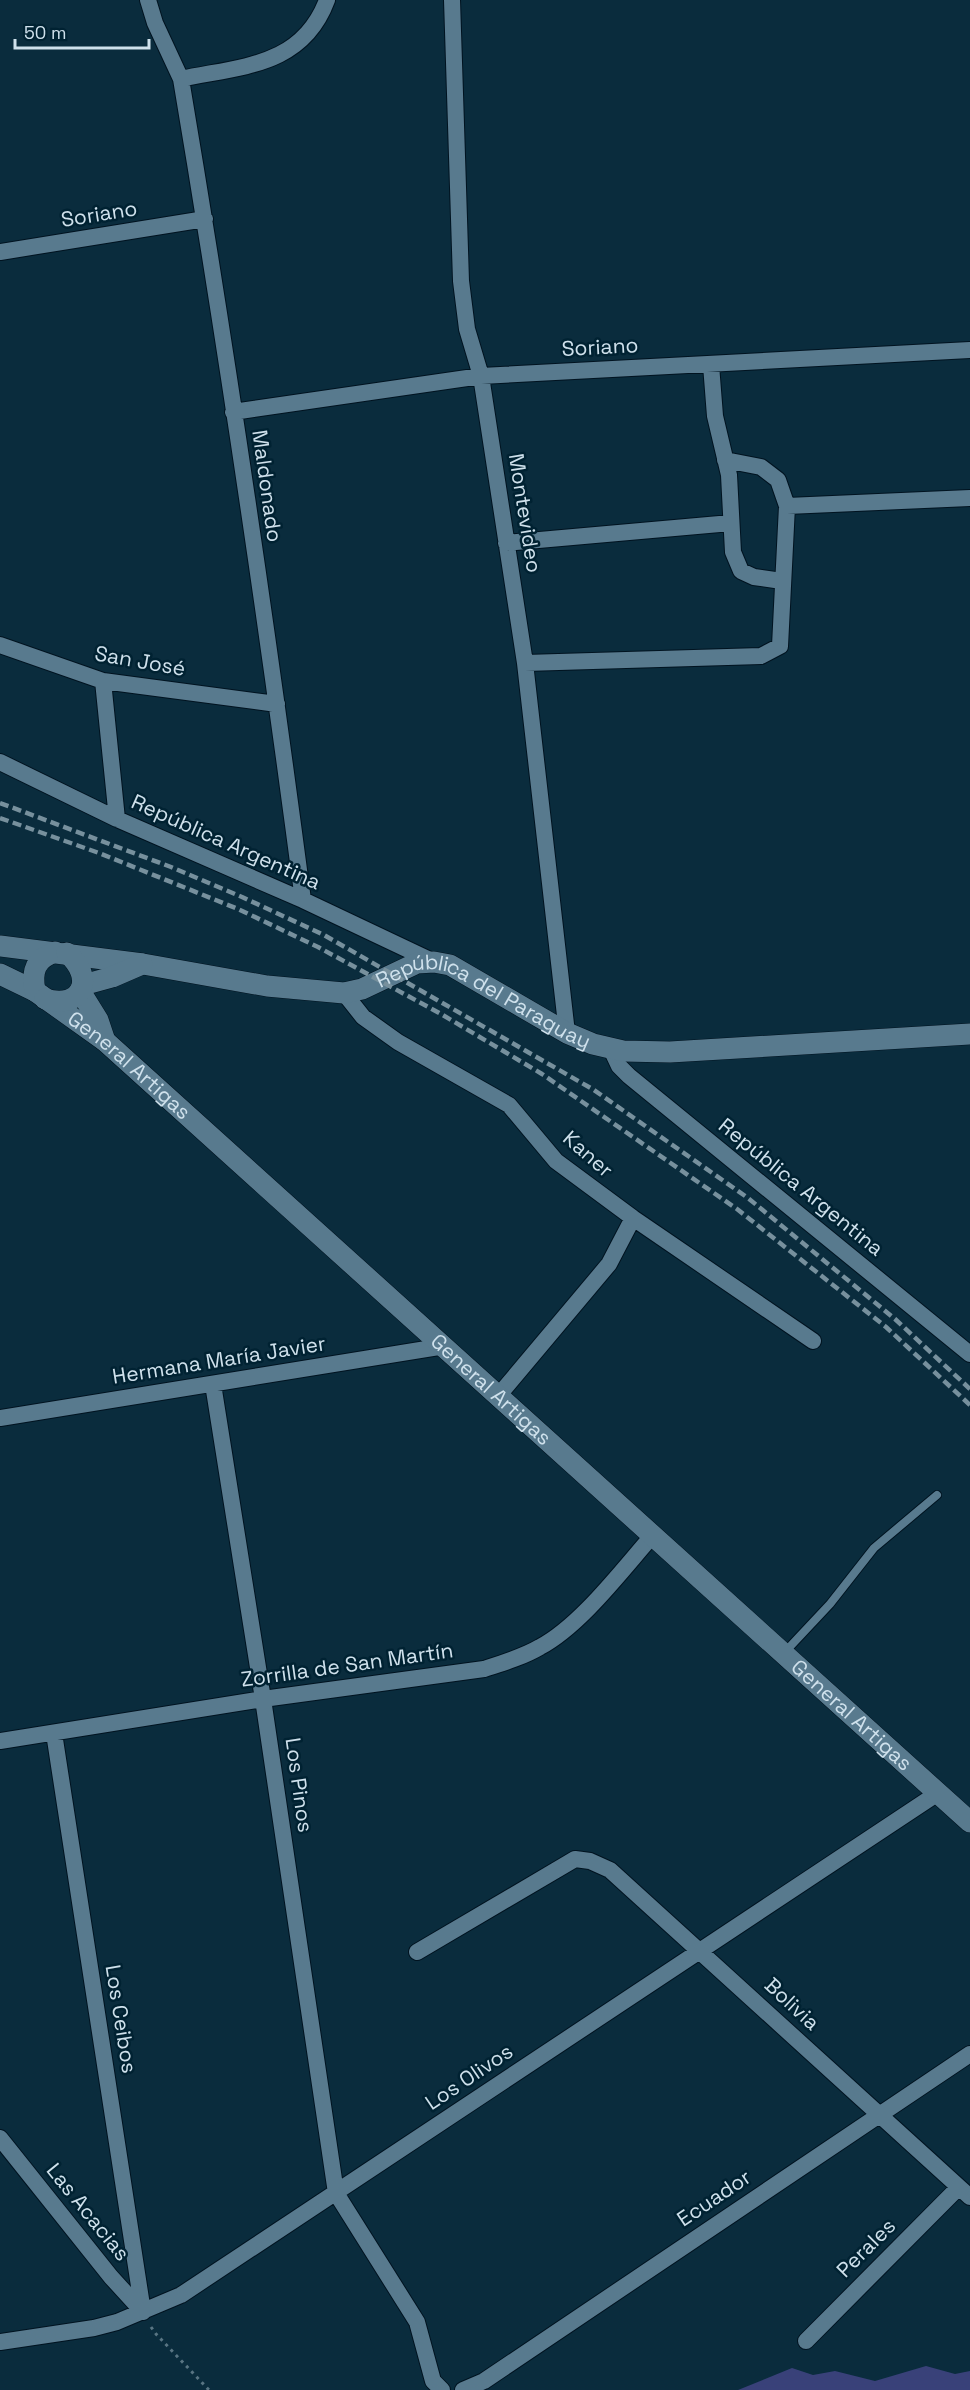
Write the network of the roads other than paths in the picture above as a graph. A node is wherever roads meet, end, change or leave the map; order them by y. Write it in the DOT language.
graph roads {
  1 [pos="148,0"];
  2 [pos="327,0"];
  3 [pos="452,0"];
  4 [pos="181,79"];
  5 [pos="205,219"];
  6 [pos="0,252"];
  7 [pos="970,350"];
  8 [pos="711,365"];
  9 [pos="481,376"];
  10 [pos="233,412"];
  11 [pos="725,459"];
  12 [pos="970,498"];
  13 [pos="787,507"];
  14 [pos="731,523"];
  15 [pos="506,543"];
  16 [pos="782,581"];
  17 [pos="0,645"];
  18 [pos="525,663"];
  19 [pos="103,681"];
  20 [pos="277,704"];
  21 [pos="0,762"];
  22 [pos="117,819"];
  23 [pos="303,900"];
  24 [pos="0,946"];
  25 [pos="62,953"];
  26 [pos="434,962"];
  27 [pos="143,964"];
  28 [pos="0,974"];
  29 [pos="112,977"];
  30 [pos="82,988"];
  31 [pos="344,993"];
  32 [pos="40,995"];
  33 [pos="98,1020"];
  34 [pos="567,1034"];
  35 [pos="970,1034"];
  36 [pos="105,1041"];
  37 [pos="611,1049"];
  38 [pos="633,1218"];
  39 [pos="813,1341"];
  40 [pos="445,1346"];
  41 [pos="970,1354"];
  42 [pos="213,1384"];
  43 [pos="499,1395"];
  44 [pos="0,1418"];
  45 [pos="937,1495"];
  46 [pos="653,1535"];
  47 [pos="784,1653"];
  48 [pos="263,1699"];
  49 [pos="54,1733"];
  50 [pos="0,1741"];
  51 [pos="938,1793"];
  52 [pos="970,1822"];
  53 [pos="700,1950"];
  54 [pos="417,1952"];
  55 [pos="970,2054"];
  56 [pos="878,2114"];
  57 [pos="0,2138"];
  58 [pos="964,2192"];
  59 [pos="336,2193"];
  60 [pos="143,2312"];
  61 [pos="806,2341"];
  62 [pos="0,2342"];
  63 [pos="442,2390"];
  64 [pos="463,2390"];
  1 -- 4 [label="street, Maldonado"];
  2 -- 4 [label="street"];
  3 -- 9 [label="street, Montevideo"];
  4 -- 5 [label="street, Maldonado"];
  5 -- 6 [label="street, Soriano"];
  5 -- 10 [label="street, Maldonado"];
  7 -- 8 [label="street, Soriano"];
  8 -- 9 [label="street, Soriano"];
  8 -- 11 [label="street"];
  9 -- 10 [label="street, Soriano"];
  9 -- 15 [label="street, Montevideo"];
  10 -- 20 [label="street, Maldonado"];
  11 -- 13 [label="street"];
  11 -- 14 [label="street"];
  12 -- 13 [label="street"];
  13 -- 16 [label="street"];
  14 -- 15 [label="street"];
  14 -- 16 [label="street"];
  15 -- 18 [label="street, Montevideo"];
  16 -- 18 [label="street"];
  17 -- 19 [label="street, San José"];
  18 -- 34 [label="street, Montevideo"];
  19 -- 20 [label="street, San José"];
  19 -- 22 [label="street"];
  20 -- 23 [label="street, Maldonado"];
  21 -- 22 [label="street, República Argentina"];
  22 -- 23 [label="street, República Argentina"];
  23 -- 26 [label="street, República Argentina"];
  24 -- 25 [label="street, República del Paraguay"];
  25 -- 27 [label="street, República del Paraguay"];
  25 -- 30 [label="street"];
  25 -- 32 [label="street"];
  26 -- 31 [label="street, República del Paraguay"];
  26 -- 34 [label="street, República del Paraguay"];
  27 -- 29 [label="street"];
  27 -- 31 [label="street, República del Paraguay"];
  28 -- 32 [label="street, General Artigas"];
  29 -- 30 [label="street"];
  29 -- 33 [label="street"];
  30 -- 32 [label="street"];
  30 -- 33 [label="street"];
  31 -- 38 [label="street, Kaner"];
  32 -- 36 [label="street, General Artigas"];
  33 -- 36 [label="street"];
  34 -- 37 [label="street, República del Paraguay"];
  35 -- 37 [label="street, República del Paraguay"];
  36 -- 40 [label="street, General Artigas"];
  37 -- 41 [label="street, República Argentina"];
  38 -- 39 [label="street, Kaner"];
  38 -- 43 [label="street"];
  40 -- 42 [label="street, Hermana María Javier"];
  40 -- 43 [label="street, General Artigas"];
  42 -- 44 [label="street, Hermana María Javier"];
  42 -- 48 [label="street, Los Pinos"];
  43 -- 46 [label="street, General Artigas"];
  45 -- 47 [label="lane"];
  46 -- 47 [label="street, General Artigas"];
  46 -- 48 [label="street, Zorrilla de San Martín"];
  47 -- 51 [label="street, General Artigas"];
  48 -- 49 [label="street, Zorrilla de San Martín"];
  48 -- 59 [label="street, Los Pinos"];
  49 -- 50 [label="street, Zorrilla de San Martín"];
  49 -- 60 [label="street, Los Ceibos"];
  51 -- 52 [label="street, General Artigas"];
  51 -- 53 [label="street, Los Olivos"];
  53 -- 54 [label="street, Bolivia"];
  53 -- 56 [label="street, Bolivia"];
  53 -- 59 [label="street, Los Olivos"];
  55 -- 56 [label="street, Ecuador"];
  56 -- 58 [label="street, Bolivia"];
  56 -- 64 [label="street, Ecuador"];
  57 -- 60 [label="street, Las Acacias"];
  58 -- 61 [label="street, Perales"];
  59 -- 60 [label="street, Los Olivos"];
  59 -- 63 [label="street"];
  60 -- 62 [label="street, Los Olivos"];
}
